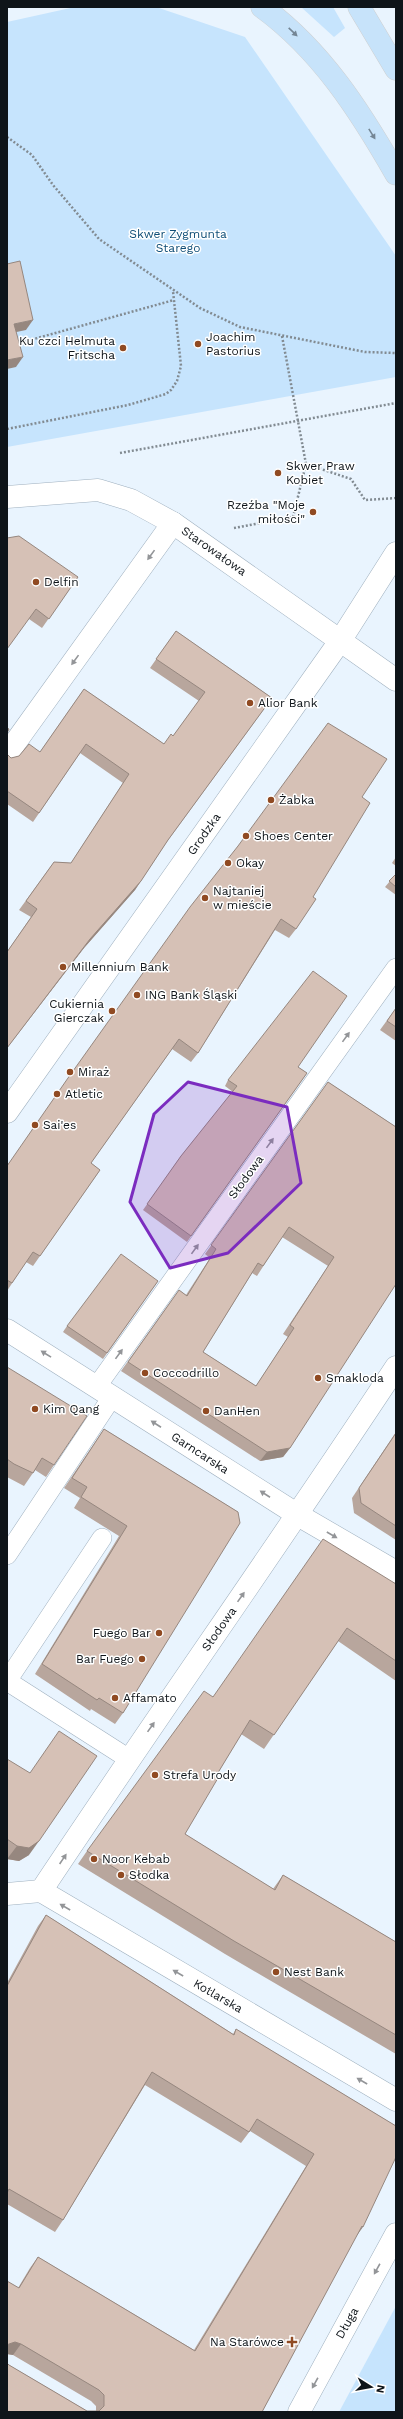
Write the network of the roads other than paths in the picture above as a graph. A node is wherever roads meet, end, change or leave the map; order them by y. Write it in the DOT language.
graph roads {
  1 [pos="262,7"];
  2 [pos="360,7"];
  3 [pos="366,7"];
  4 [pos="375,34"];
  5 [pos="396,68"];
  6 [pos="396,174"];
  7 [pos="7,497"];
  8 [pos="173,523"];
  9 [pos="396,553"];
  10 [pos="340,641"];
  11 [pos="396,680"];
  12 [pos="7,754"];
  13 [pos="396,968"];
  14 [pos="7,1112"];
  15 [pos="7,1330"];
  16 [pos="396,1367"];
  17 [pos="104,1392"];
  18 [pos="298,1515"];
  19 [pos="102,1538"];
  20 [pos="7,1555"];
  21 [pos="396,1572"];
  22 [pos="129,1759"];
  23 [pos="41,1891"];
  24 [pos="7,1894"];
  25 [pos="396,2100"];
  26 [pos="396,2234"];
  27 [pos="299,2412"];
  1 -- 6 [label="main road, one-way"];
  2 -- 4 [label="main road"];
  3 -- 4 [label="lane"];
  4 -- 5 [label="main road"];
  7 -- 8 [label="street, Starowałowa"];
  8 -- 10 [label="street, Starowałowa"];
  8 -- 12 [label="street, one-way"];
  9 -- 10 [label="street, Grodzka"];
  10 -- 11 [label="street, Starowałowa"];
  10 -- 14 [label="street, Grodzka"];
  17 -- 13 [label="lane, Słodowa, one-way"];
  17 -- 15 [label="street, Garncarska, one-way"];
  16 -- 18 [label="street, Słodowa"];
  18 -- 17 [label="street, Garncarska, one-way"];
  17 -- 20 [label="lane, Słodowa"];
  18 -- 21 [label="street, Garncarska, one-way"];
  22 -- 18 [label="street, Słodowa, one-way"];
  19 -- 22 [label="lane"];
  23 -- 22 [label="street, Słodowa, one-way"];
  23 -- 24 [label="street"];
  25 -- 23 [label="street, Kotlarska, one-way"];
  26 -- 27 [label="street, Długa, one-way"];
}
